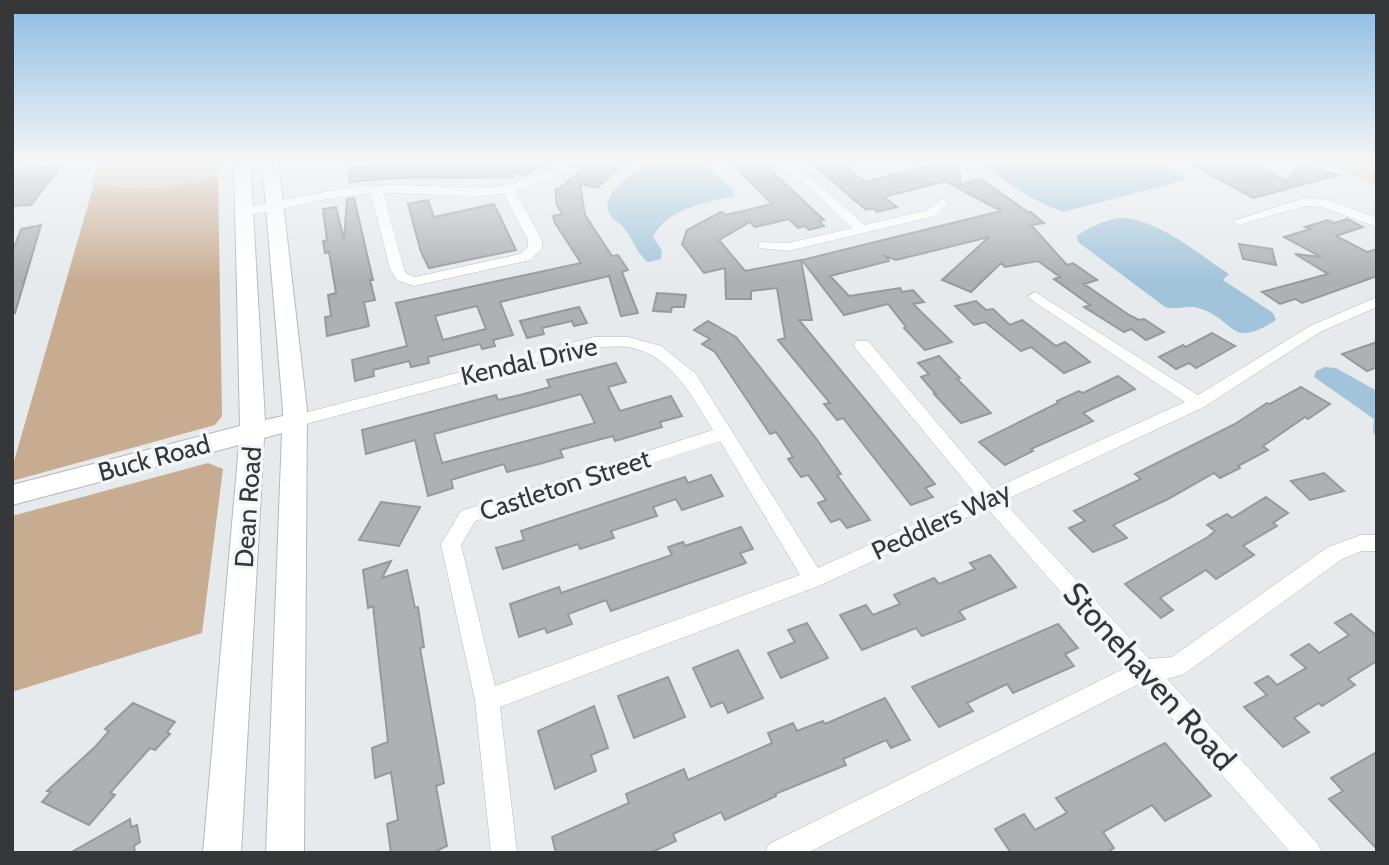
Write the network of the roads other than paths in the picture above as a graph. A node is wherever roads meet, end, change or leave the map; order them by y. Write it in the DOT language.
graph roads {
  1 [pos="244,200"];
  2 [pos="274,200"];
  3 [pos="308,200"];
  4 [pos="379,200"];
  5 [pos="514,200"];
  6 [pos="830,200"];
  7 [pos="942,203"];
  8 [pos="275,206"];
  9 [pos="245,212"];
  10 [pos="1239,221"];
  11 [pos="1377,223"];
  12 [pos="862,229"];
  13 [pos="764,245"];
  14 [pos="1035,296"];
  15 [pos="1376,301"];
  16 [pos="862,345"];
  17 [pos="1198,403"];
  18 [pos="295,421"];
  19 [pos="253,432"];
  20 [pos="725,433"];
  21 [pos="12,495"];
  22 [pos="990,499"];
  23 [pos="1377,543"];
  24 [pos="814,579"];
  25 [pos="1145,670"];
  26 [pos="487,700"];
  27 [pos="222,853"];
  28 [pos="285,853"];
  29 [pos="504,853"];
  30 [pos="778,853"];
  31 [pos="1309,853"];
  1 -- 9 [label="main road, Dean Road"];
  2 -- 8 [label="main road, Dean Road"];
  3 -- 8 [label="street"];
  4 -- 5 [label="street"];
  6 -- 12 [label="street"];
  7 -- 12 [label="street"];
  8 -- 9 [label="street"];
  8 -- 18 [label="main road, Dean Road"];
  9 -- 19 [label="main road, Dean Road"];
  10 -- 11 [label="street"];
  12 -- 13 [label="street"];
  14 -- 17 [label="street"];
  15 -- 17 [label="street, Peddlers Way"];
  16 -- 22 [label="street, Stonehaven Road"];
  17 -- 22 [label="street, Peddlers Way"];
  18 -- 19 [label="main road, Buck Road"];
  18 -- 20 [label="street, Kendal Drive"];
  18 -- 28 [label="main road, Dean Road"];
  19 -- 21 [label="main road, Buck Road"];
  19 -- 27 [label="main road, Dean Road"];
  20 -- 24 [label="street, Kendal Drive"];
  20 -- 26 [label="street, Castleton Street"];
  22 -- 24 [label="street, Peddlers Way"];
  22 -- 25 [label="street, Stonehaven Road"];
  23 -- 25 [label="street"];
  24 -- 26 [label="street, Peddlers Way"];
  25 -- 30 [label="street"];
  25 -- 31 [label="street, Stonehaven Road"];
  26 -- 29 [label="street, Castleton Street"];
}
